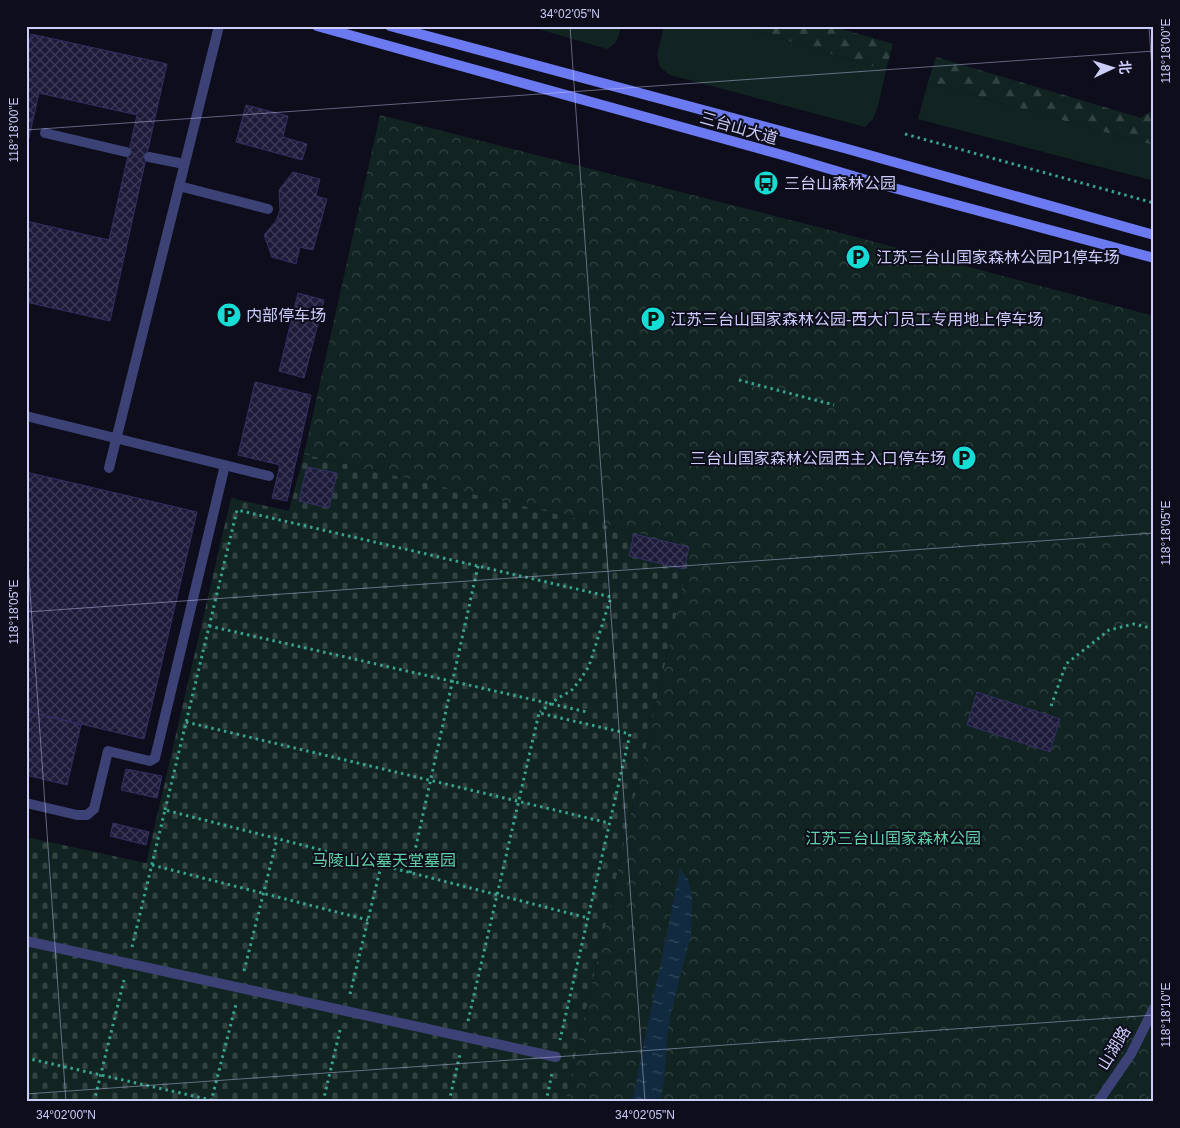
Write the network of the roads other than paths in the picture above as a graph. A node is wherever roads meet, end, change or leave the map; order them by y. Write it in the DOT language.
graph roads {
  1 [pos="219,26"];
  2 [pos="316,26"];
  3 [pos="390,26"];
  4 [pos="45,133"];
  5 [pos="126,152"];
  6 [pos="149,157"];
  7 [pos="184,164"];
  8 [pos="179,186"];
  9 [pos="268,209"];
  10 [pos="1154,235"];
  11 [pos="1154,258"];
  12 [pos="26,416"];
  13 [pos="116,438"];
  14 [pos="226,465"];
  15 [pos="108,468"];
  16 [pos="269,476"];
  17 [pos="26,803"];
  18 [pos="26,941"];
  19 [pos="1154,1008"];
  20 [pos="556,1057"];
  21 [pos="1098,1102"];
  1 -- 7 [label="lane"];
  2 -- 11 [label="main road, 三台山大道"];
  3 -- 10 [label="main road, 三台山大道"];
  4 -- 5 [label="lane"];
  6 -- 7 [label="lane"];
  7 -- 8 [label="lane"];
  8 -- 9 [label="lane"];
  8 -- 13 [label="lane"];
  12 -- 13 [label="lane"];
  13 -- 14 [label="lane"];
  13 -- 15 [label="lane"];
  14 -- 16 [label="lane"];
  14 -- 17 [label="lane"];
  18 -- 20 [label="lane"];
  19 -- 21 [label="lane, 山湖路"];
}
